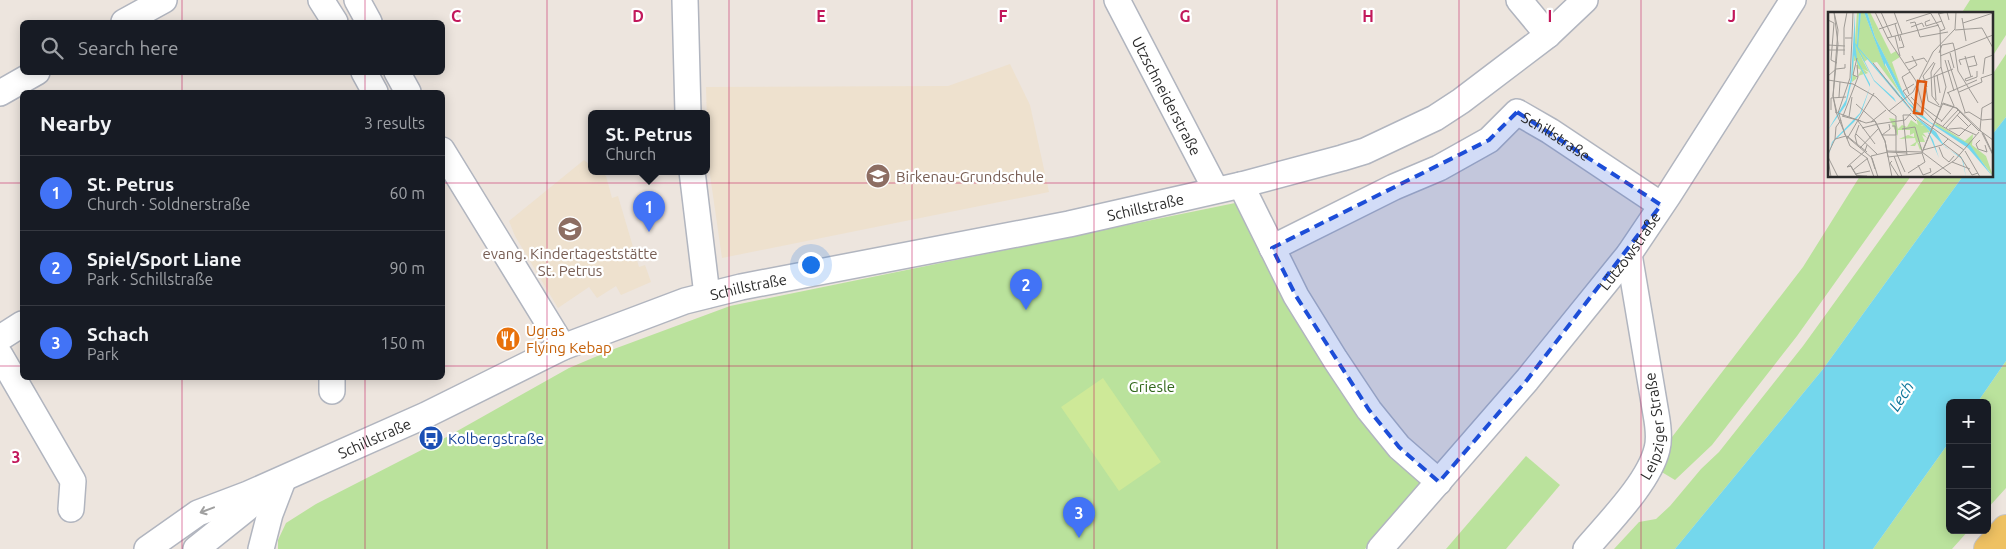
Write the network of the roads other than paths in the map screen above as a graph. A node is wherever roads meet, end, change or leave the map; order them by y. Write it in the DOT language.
graph roads {
  1 [pos="164,0"];
  2 [pos="321,0"];
  3 [pos="356,0"];
  4 [pos="685,0"];
  5 [pos="1117,0"];
  6 [pos="1519,0"];
  7 [pos="1584,0"];
  8 [pos="1793,0"];
  9 [pos="128,20"];
  10 [pos="334,20"];
  11 [pos="368,20"];
  12 [pos="1548,35"];
  13 [pos="31,75"];
  14 [pos="366,75"];
  15 [pos="374,90"];
  16 [pos="0,93"];
  17 [pos="688,110"];
  18 [pos="445,155"];
  19 [pos="692,175"];
  20 [pos="1241,185"];
  21 [pos="1216,190"];
  22 [pos="1661,205"];
  23 [pos="1272,248"];
  24 [pos="1628,254"];
  25 [pos="707,295"];
  26 [pos="20,325"];
  27 [pos="0,338"];
  28 [pos="563,347"];
  29 [pos="0,355"];
  30 [pos="284,478"];
  31 [pos="1439,482"];
  32 [pos="71,509"];
  33 [pos="2006,529"];
  34 [pos="148,549"];
  35 [pos="196,549"];
  36 [pos="261,549"];
  37 [pos="1380,549"];
  38 [pos="1586,549"];
  39 [pos="1988,549"];
  1 -- 9 [label="street"];
  2 -- 10 [label="street"];
  3 -- 11 [label="street"];
  4 -- 17 [label="street"];
  5 -- 21 [label="street, Utzschneiderstraße"];
  6 -- 12 [label="street"];
  7 -- 12 [label="street, Schillstraße"];
  8 -- 22 [label="street, Lützowstraße"];
  12 -- 20 [label="street, Schillstraße"];
  13 -- 16 [label="street"];
  14 -- 15 [label="street"];
  18 -- 28 [label="street"];
  19 -- 25 [label="street"];
  20 -- 21 [label="street, Schillstraße"];
  20 -- 23 [label="street"];
  21 -- 25 [label="street, Schillstraße"];
  22 -- 23 [label="street, Schillstraße"];
  22 -- 24 [label="street, Lützowstraße"];
  23 -- 31 [label="street"];
  24 -- 31 [label="street, Lützowstraße"];
  24 -- 38 [label="street, Leipziger Straße"];
  25 -- 28 [label="street, Schillstraße"];
  26 -- 27 [label="street"];
  28 -- 30 [label="street, Schillstraße"];
  29 -- 32 [label="street"];
  30 -- 34 [label="street, Schillstraße, one-way"];
  30 -- 35 [label="street, Schillstraße"];
  30 -- 36 [label="street"];
  31 -- 37 [label="street, Lützowstraße"];
  33 -- 39 [label="main road"];
}
